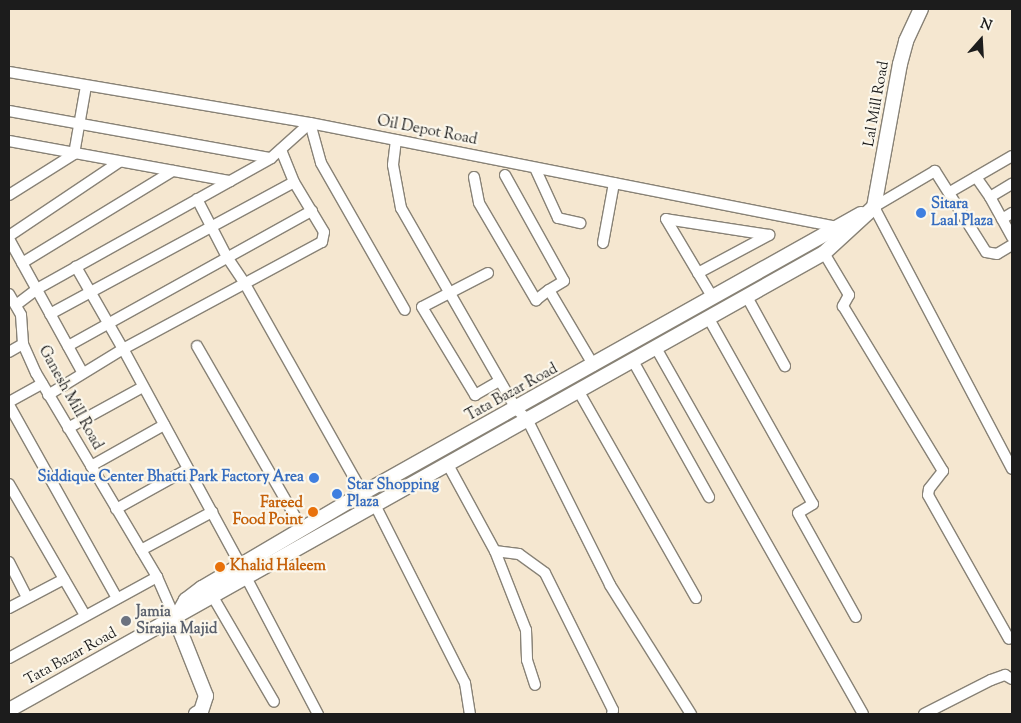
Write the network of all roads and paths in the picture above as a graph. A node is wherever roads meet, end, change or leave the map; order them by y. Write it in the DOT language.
graph roads {
  1 [pos="921,9"];
  2 [pos="9,72"];
  3 [pos="86,86"];
  4 [pos="9,111"];
  5 [pos="310,123"];
  6 [pos="81,124"];
  7 [pos="396,140"];
  8 [pos="9,142"];
  9 [pos="281,149"];
  10 [pos="74,154"];
  11 [pos="1012,156"];
  12 [pos="272,158"];
  13 [pos="119,162"];
  14 [pos="536,168"];
  15 [pos="173,171"];
  16 [pos="505,175"];
  17 [pos="474,177"];
  18 [pos="976,177"];
  19 [pos="230,181"];
  20 [pos="294,182"];
  21 [pos="614,183"];
  22 [pos="1012,184"];
  23 [pos="950,192"];
  24 [pos="9,195"];
  25 [pos="990,197"];
  26 [pos="197,199"];
  27 [pos="874,207"];
  28 [pos="312,211"];
  29 [pos="1012,213"];
  30 [pos="1002,219"];
  31 [pos="580,223"];
  32 [pos="837,227"];
  33 [pos="210,228"];
  34 [pos="9,238"];
  35 [pos="1012,238"];
  36 [pos="603,243"];
  37 [pos="1012,245"];
  38 [pos="824,253"];
  39 [pos="226,257"];
  40 [pos="22,263"];
  41 [pos="76,267"];
  42 [pos="488,273"];
  43 [pos="698,274"];
  44 [pos="245,284"];
  45 [pos="37,289"];
  46 [pos="549,290"];
  47 [pos="90,292"];
  48 [pos="9,294"];
  49 [pos="448,294"];
  50 [pos="747,297"];
  51 [pos="712,298"];
  52 [pos="16,305"];
  53 [pos="405,310"];
  54 [pos="50,314"];
  55 [pos="709,319"];
  56 [pos="107,323"];
  57 [pos="23,344"];
  58 [pos="68,346"];
  59 [pos="197,346"];
  60 [pos="656,348"];
  61 [pos="123,349"];
  62 [pos="9,352"];
  63 [pos="633,361"];
  64 [pos="594,366"];
  65 [pos="785,366"];
  66 [pos="82,372"];
  67 [pos="499,381"];
  68 [pos="42,384"];
  69 [pos="143,387"];
  70 [pos="579,392"];
  71 [pos="48,395"];
  72 [pos="9,404"];
  73 [pos="516,410"];
  74 [pos="527,419"];
  75 [pos="164,425"];
  76 [pos="68,428"];
  77 [pos="447,462"];
  78 [pos="91,466"];
  79 [pos="188,468"];
  80 [pos="1012,469"];
  81 [pos="9,486"];
  82 [pos="363,493"];
  83 [pos="709,497"];
  84 [pos="374,504"];
  85 [pos="116,508"];
  86 [pos="212,512"];
  87 [pos="303,530"];
  88 [pos="141,550"];
  89 [pos="495,552"];
  90 [pos="9,562"];
  91 [pos="241,566"];
  92 [pos="157,577"];
  93 [pos="64,579"];
  94 [pos="247,579"];
  95 [pos="27,597"];
  96 [pos="213,597"];
  97 [pos="117,598"];
  98 [pos="696,598"];
  99 [pos="9,608"];
  100 [pos="85,615"];
  101 [pos="856,617"];
  102 [pos="175,618"];
  103 [pos="1009,639"];
  104 [pos="9,658"];
  105 [pos="1012,679"];
  106 [pos="535,686"];
  107 [pos="274,702"];
  108 [pos="9,710"];
  109 [pos="200,713"];
  110 [pos="318,714"];
  111 [pos="470,714"];
  112 [pos="612,714"];
  113 [pos="691,714"];
  114 [pos="863,714"];
  115 [pos="924,714"];
  1 -- 27 [label="street, Lal Mill Road"];
  2 -- 3 [label="street, Oil Depot Road"];
  3 -- 5 [label="street, Oil Depot Road"];
  3 -- 6 [label="street"];
  4 -- 6 [label="street"];
  5 -- 7 [label="street, Oil Depot Road"];
  5 -- 9 [label="street"];
  5 -- 53 [label="street"];
  6 -- 10 [label="street"];
  6 -- 12 [label="street"];
  7 -- 14 [label="street, Oil Depot Road"];
  7 -- 49 [label="street"];
  8 -- 10 [label="street"];
  9 -- 12 [label="street"];
  9 -- 20 [label="street"];
  10 -- 13 [label="street"];
  10 -- 24 [label="street"];
  11 -- 18 [label="street"];
  12 -- 19 [label="street"];
  13 -- 15 [label="street"];
  13 -- 34 [label="street"];
  14 -- 21 [label="street, Oil Depot Road"];
  14 -- 31 [label="street"];
  15 -- 19 [label="street"];
  15 -- 40 [label="street"];
  16 -- 46 [label="street"];
  17 -- 46 [label="street"];
  18 -- 23 [label="street"];
  18 -- 25 [label="street"];
  19 -- 26 [label="street"];
  20 -- 28 [label="street"];
  20 -- 33 [label="street"];
  21 -- 32 [label="street, Oil Depot Road"];
  21 -- 36 [label="street"];
  22 -- 25 [label="street"];
  23 -- 27 [label="street, Tata Bazar Road"];
  23 -- 37 [label="street, Tata Bazar Road"];
  25 -- 30 [label="street"];
  26 -- 33 [label="street"];
  26 -- 41 [label="street"];
  27 -- 32 [label="street, Tata Bazar Road"];
  27 -- 38 [label="street, Tata Bazar Road"];
  27 -- 80 [label="street"];
  28 -- 39 [label="street"];
  28 -- 44 [label="street"];
  29 -- 30 [label="street"];
  30 -- 35 [label="street"];
  32 -- 51 [label="street, Tata Bazar Road"];
  33 -- 39 [label="street"];
  33 -- 47 [label="street"];
  34 -- 40 [label="street"];
  38 -- 50 [label="street, Tata Bazar Road"];
  38 -- 103 [label="street"];
  39 -- 44 [label="street"];
  39 -- 56 [label="street"];
  40 -- 45 [label="street"];
  41 -- 45 [label="street"];
  41 -- 47 [label="street"];
  42 -- 49 [label="street"];
  43 -- 43 [label="street"];
  43 -- 51 [label="street"];
  44 -- 61 [label="street"];
  44 -- 82 [label="street"];
  45 -- 52 [label="street"];
  45 -- 54 [label="street"];
  46 -- 64 [label="street"];
  47 -- 54 [label="street"];
  47 -- 56 [label="street"];
  48 -- 52 [label="street, Ganesh Mill Road"];
  49 -- 67 [label="street"];
  49 -- 67 [label="street"];
  50 -- 55 [label="street, Tata Bazar Road"];
  50 -- 65 [label="street"];
  51 -- 64 [label="street, Tata Bazar Road"];
  52 -- 57 [label="street, Ganesh Mill Road"];
  54 -- 58 [label="street"];
  55 -- 60 [label="street, Tata Bazar Road"];
  55 -- 101 [label="street"];
  56 -- 58 [label="street"];
  56 -- 61 [label="street"];
  57 -- 62 [label="street"];
  57 -- 68 [label="street, Ganesh Mill Road"];
  58 -- 66 [label="street"];
  59 -- 87 [label="street"];
  60 -- 63 [label="street, Tata Bazar Road"];
  60 -- 114 [label="street"];
  61 -- 66 [label="street"];
  61 -- 69 [label="street"];
  63 -- 70 [label="street, Tata Bazar Road"];
  63 -- 83 [label="street"];
  64 -- 73 [label="street, Tata Bazar Road"];
  66 -- 71 [label="street"];
  67 -- 73 [label="street"];
  68 -- 71 [label="street, Ganesh Mill Road"];
  68 -- 72 [label="street"];
  69 -- 75 [label="street"];
  69 -- 76 [label="street"];
  70 -- 74 [label="street, Tata Bazar Road"];
  70 -- 98 [label="street"];
  71 -- 76 [label="street, Ganesh Mill Road"];
  72 -- 97 [label="street"];
  73 -- 74 [label="street"];
  73 -- 82 [label="street, Tata Bazar Road"];
  74 -- 77 [label="street, Tata Bazar Road"];
  74 -- 113 [label="street"];
  75 -- 78 [label="street"];
  75 -- 79 [label="street"];
  76 -- 78 [label="street, Ganesh Mill Road"];
  77 -- 84 [label="street, Tata Bazar Road"];
  77 -- 89 [label="street"];
  78 -- 85 [label="street, Ganesh Mill Road"];
  79 -- 85 [label="street"];
  79 -- 86 [label="street"];
  81 -- 93 [label="street"];
  82 -- 87 [label="street, Tata Bazar Road"];
  84 -- 94 [label="street, Tata Bazar Road"];
  84 -- 111 [label="street"];
  85 -- 88 [label="street, Ganesh Mill Road"];
  86 -- 88 [label="street"];
  86 -- 91 [label="street"];
  87 -- 91 [label="street, Tata Bazar Road"];
  88 -- 92 [label="street, Ganesh Mill Road"];
  89 -- 106 [label="street"];
  89 -- 112 [label="street"];
  90 -- 95 [label="street"];
  91 -- 102 [label="street, Tata Bazar Road"];
  92 -- 97 [label="street"];
  92 -- 102 [label="street, Ganesh Mill Road"];
  93 -- 95 [label="street"];
  93 -- 100 [label="street"];
  94 -- 96 [label="street, Tata Bazar Road"];
  94 -- 110 [label="street"];
  95 -- 99 [label="street"];
  96 -- 102 [label="street, Tata Bazar Road"];
  96 -- 107 [label="street"];
  97 -- 100 [label="street"];
  100 -- 104 [label="street"];
  102 -- 108 [label="street, Tata Bazar Road"];
  102 -- 109 [label="street"];
  105 -- 115 [label="street"];
}
